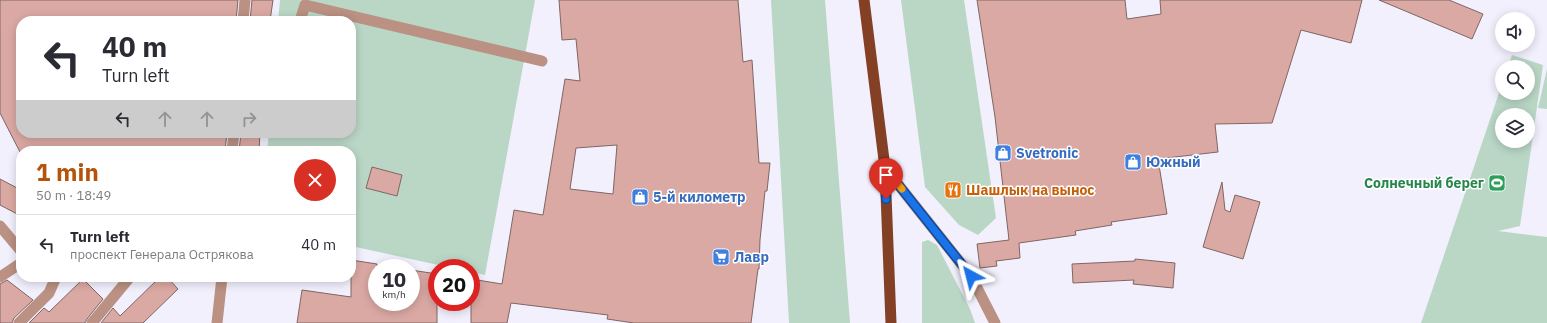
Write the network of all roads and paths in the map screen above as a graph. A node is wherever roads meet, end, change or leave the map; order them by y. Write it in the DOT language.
graph roads {
  1 [pos="245,0"];
  2 [pos="864,0"];
  3 [pos="305,2"];
  4 [pos="243,16"];
  5 [pos="301,16"];
  6 [pos="542,61"];
  7 [pos="885,168"];
  8 [pos="0,226"];
  9 [pos="16,245"];
  10 [pos="16,266"];
  11 [pos="0,277"];
  12 [pos="54,282"];
  13 [pos="126,282"];
  14 [pos="221,282"];
  15 [pos="19,323"];
  16 [pos="92,323"];
  17 [pos="217,323"];
  18 [pos="891,323"];
  19 [pos="995,323"];
  1 -- 4 [label="lane"];
  2 -- 7 [label="main road"];
  3 -- 5 [label="lane"];
  3 -- 6 [label="lane"];
  7 -- 18 [label="main road"];
  7 -- 19 [label="lane"];
  8 -- 9 [label="lane"];
  10 -- 11 [label="lane"];
  12 -- 15 [label="lane"];
  13 -- 16 [label="lane"];
  14 -- 17 [label="lane"];
}
